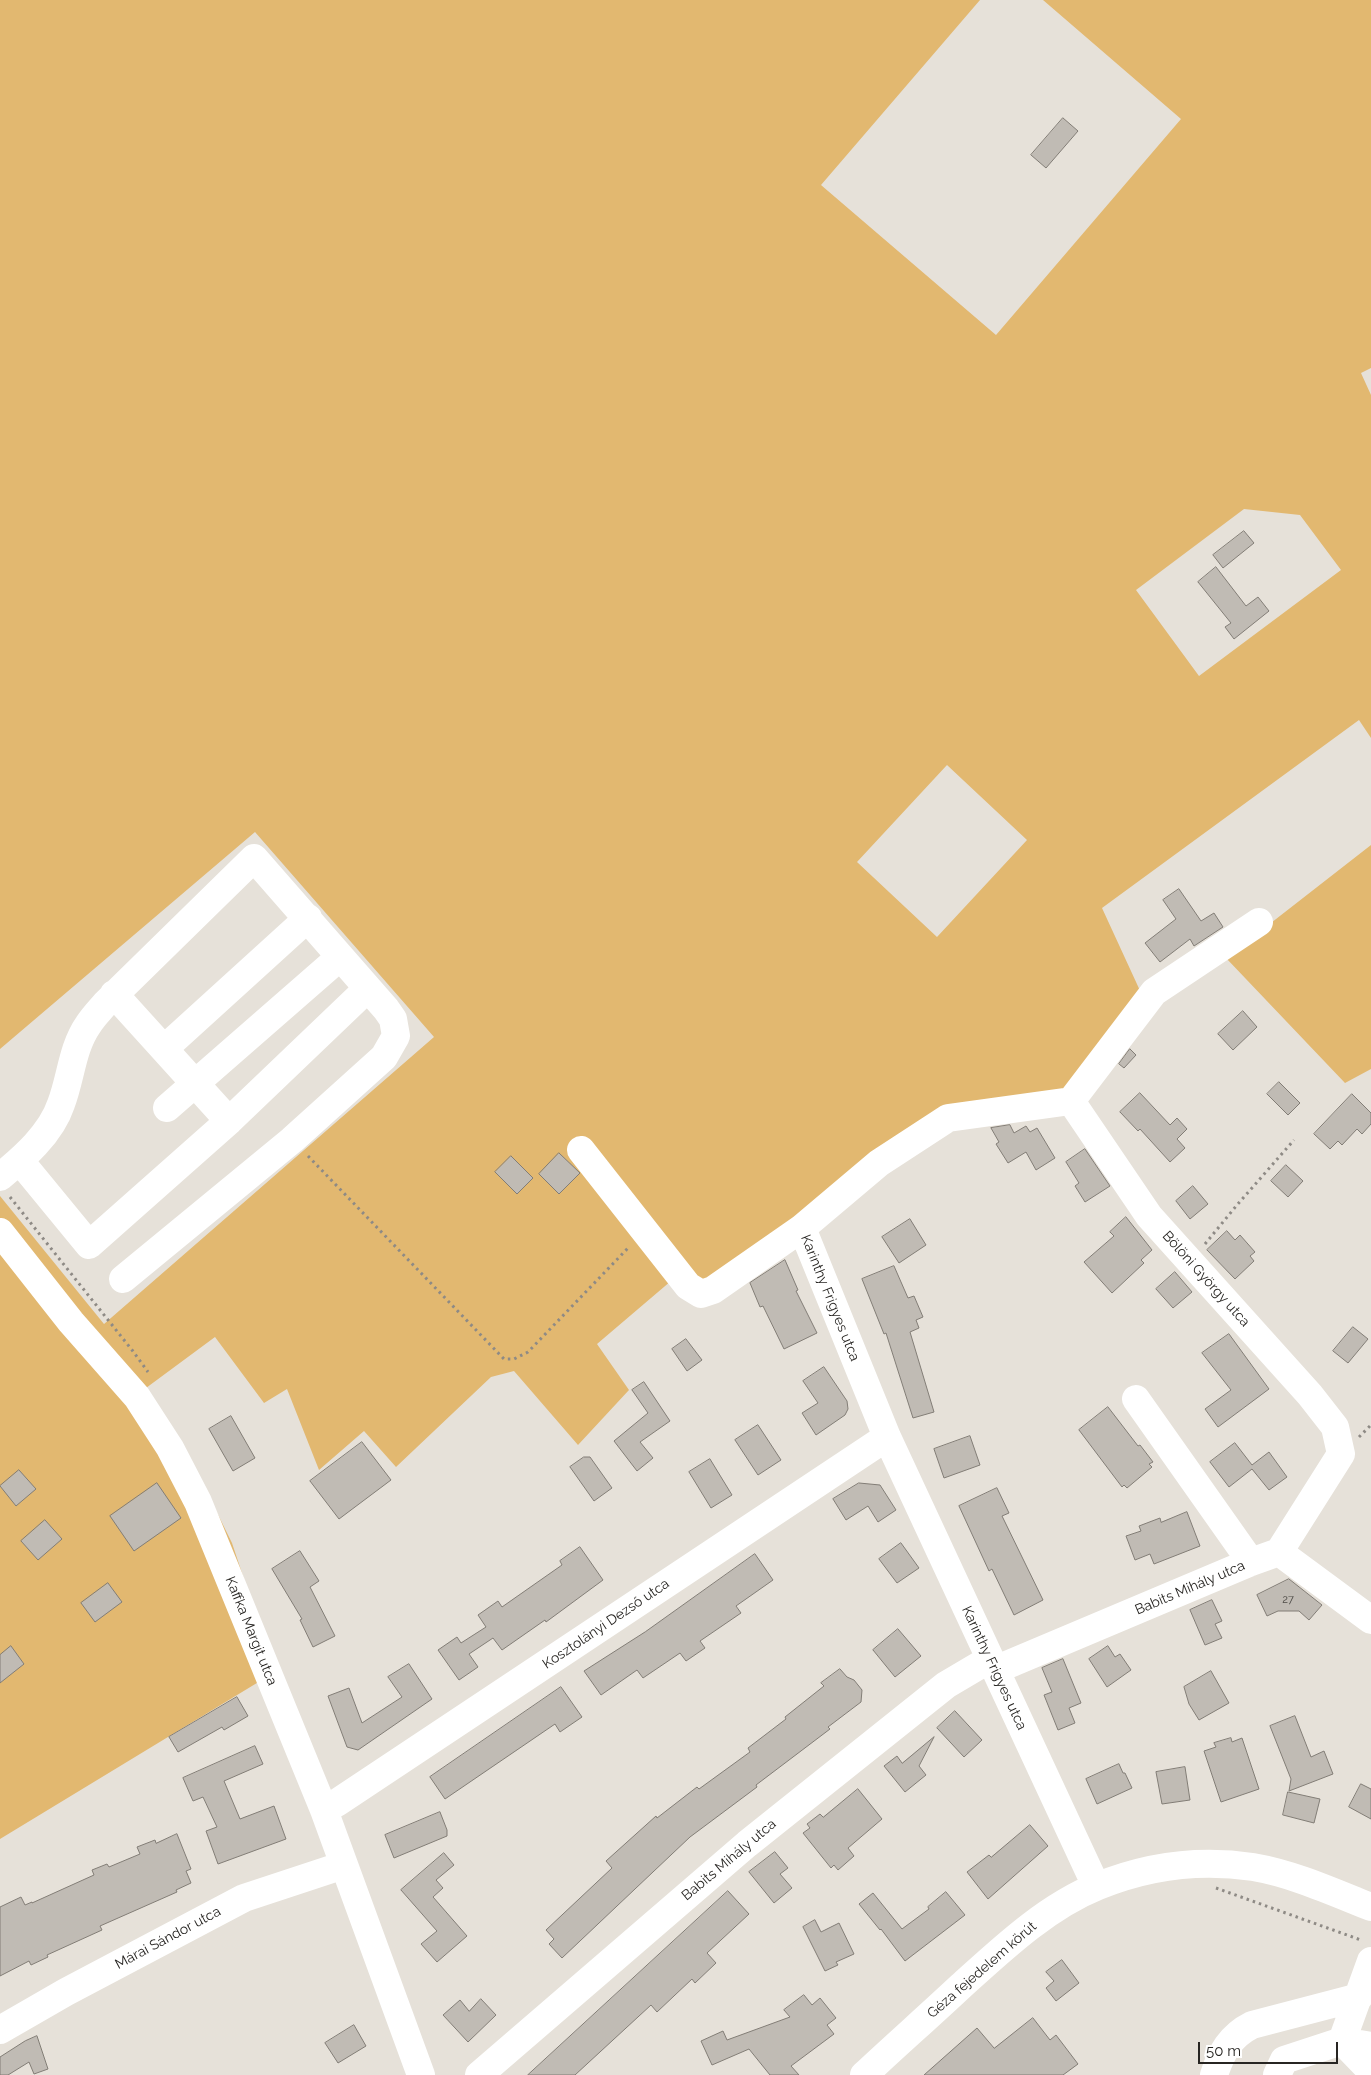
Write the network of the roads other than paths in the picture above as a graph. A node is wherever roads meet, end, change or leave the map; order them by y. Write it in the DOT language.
graph roads {
  1 [pos="308,918"];
  2 [pos="1259,922"];
  3 [pos="340,957"];
  4 [pos="368,989"];
  5 [pos="114,994"];
  6 [pos="165,1048"];
  7 [pos="196,1084"];
  8 [pos="1071,1101"];
  9 [pos="167,1108"];
  10 [pos="228,1121"];
  11 [pos="581,1150"];
  12 [pos="10,1169"];
  13 [pos="802,1228"];
  14 [pos="0,1232"];
  15 [pos="123,1279"];
  16 [pos="1136,1399"];
  17 [pos="887,1436"];
  18 [pos="1279,1552"];
  19 [pos="1251,1562"];
  20 [pos="1371,1620"];
  21 [pos="992,1664"];
  22 [pos="324,1810"];
  23 [pos="344,1865"];
  24 [pos="1096,1886"];
  25 [pos="1371,1907"];
  26 [pos="1367,1951"];
  27 [pos="1359,1997"];
  28 [pos="0,2030"];
  29 [pos="1342,2041"];
  30 [pos="1371,2046"];
  31 [pos="1371,2073"];
  32 [pos="420,2075"];
  33 [pos="479,2075"];
  34 [pos="864,2075"];
  35 [pos="1214,2075"];
  36 [pos="1277,2075"];
  1 -- 3 [label="street"];
  1 -- 5 [label="street"];
  1 -- 6 [label="street"];
  2 -- 8 [label="street"];
  3 -- 4 [label="street"];
  3 -- 7 [label="street"];
  4 -- 10 [label="street"];
  4 -- 15 [label="street"];
  5 -- 6 [label="street"];
  5 -- 12 [label="street"];
  6 -- 7 [label="street"];
  7 -- 9 [label="street"];
  7 -- 10 [label="street"];
  8 -- 13 [label="street, Karinthy Frigyes utca"];
  8 -- 18 [label="street, Bölöni György utca"];
  10 -- 12 [label="street"];
  11 -- 13 [label="street"];
  13 -- 17 [label="street, Karinthy Frigyes utca"];
  14 -- 22 [label="street, Kaffka Margit utca"];
  16 -- 19 [label="street"];
  17 -- 21 [label="street, Karinthy Frigyes utca"];
  17 -- 22 [label="street, Kosztolányi Dezső utca"];
  18 -- 19 [label="street, Babits Mihály utca"];
  18 -- 20 [label="street"];
  19 -- 21 [label="street, Babits Mihály utca"];
  21 -- 24 [label="street, Karinthy Frigyes utca"];
  21 -- 33 [label="street, Babits Mihály utca"];
  22 -- 23 [label="street, Kaffka Margit utca"];
  23 -- 28 [label="street, Márai Sándor utca"];
  23 -- 32 [label="street, Kaffka Margit utca"];
  24 -- 25 [label="street, Géza fejedelem körút"];
  24 -- 34 [label="street, Géza fejedelem körút"];
  26 -- 27 [label="street"];
  27 -- 29 [label="street"];
  27 -- 35 [label="street"];
  29 -- 30 [label="street"];
  29 -- 31 [label="street"];
  29 -- 36 [label="street"];
}
